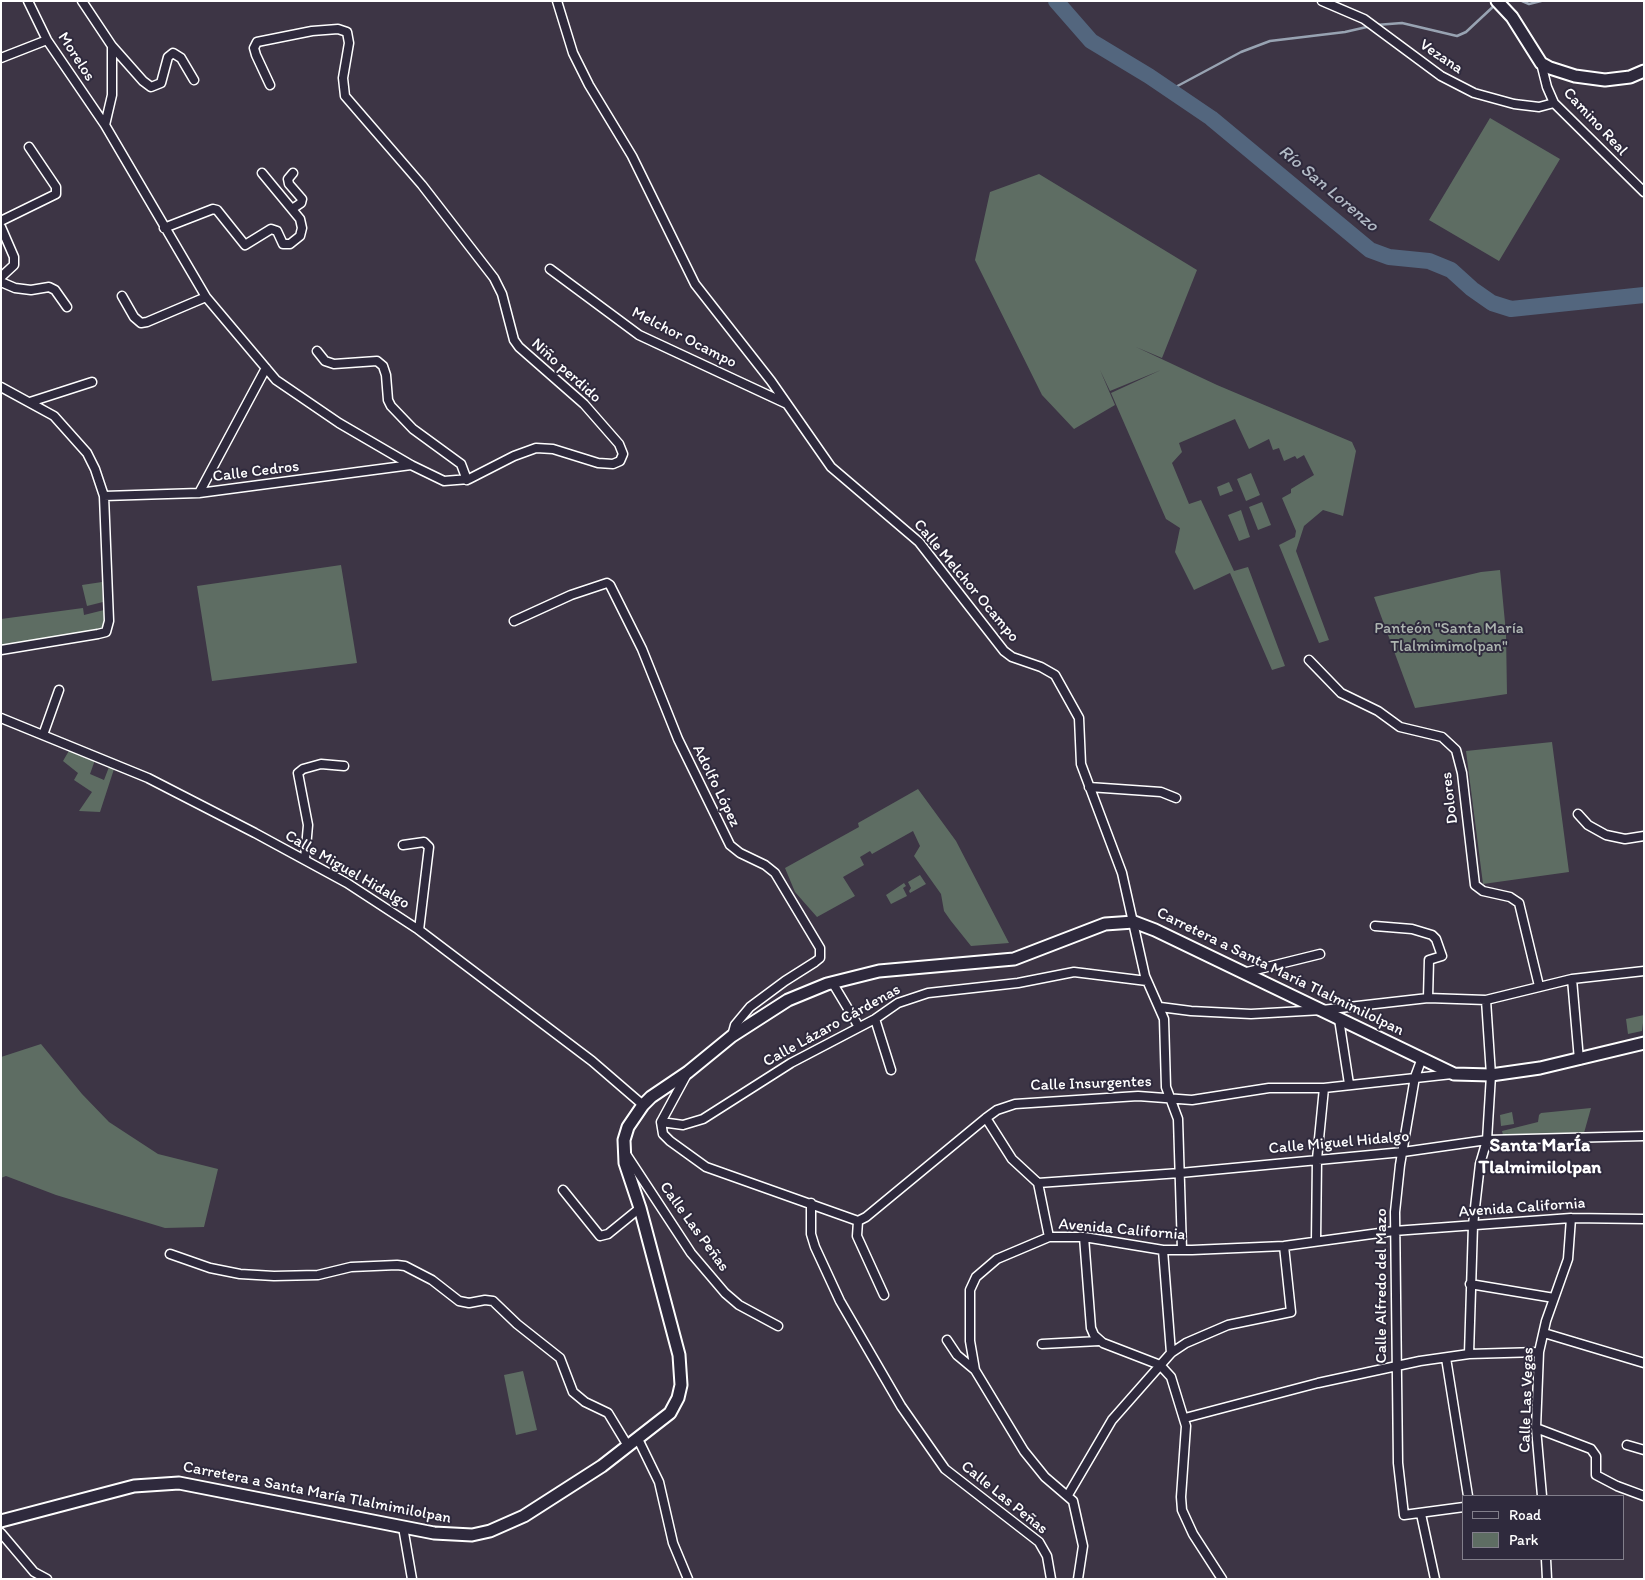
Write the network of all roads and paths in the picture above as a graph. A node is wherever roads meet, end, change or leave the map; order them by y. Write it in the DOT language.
graph roads {
  1 [pos="28,1"];
  2 [pos="82,1"];
  3 [pos="557,1"];
  4 [pos="1322,1"];
  5 [pos="1501,5"];
  6 [pos="47,40"];
  7 [pos="112,46"];
  8 [pos="1,58"];
  9 [pos="1541,63"];
  10 [pos="1644,71"];
  11 [pos="194,80"];
  12 [pos="270,85"];
  13 [pos="1554,103"];
  14 [pos="105,125"];
  15 [pos="29,147"];
  16 [pos="262,173"];
  17 [pos="293,173"];
  18 [pos="1644,192"];
  19 [pos="292,209"];
  20 [pos="1,222"];
  21 [pos="1,227"];
  22 [pos="164,228"];
  23 [pos="550,269"];
  24 [pos="1,277"];
  25 [pos="1,282"];
  26 [pos="122,296"];
  27 [pos="206,297"];
  28 [pos="67,307"];
  29 [pos="316,351"];
  30 [pos="266,368"];
  31 [pos="92,382"];
  32 [pos="1,386"];
  33 [pos="30,402"];
  34 [pos="787,404"];
  35 [pos="411,465"];
  36 [pos="467,480"];
  37 [pos="444,481"];
  38 [pos="199,493"];
  39 [pos="104,496"];
  40 [pos="514,621"];
  41 [pos="1,650"];
  42 [pos="1309,660"];
  43 [pos="59,690"];
  44 [pos="1,718"];
  45 [pos="43,735"];
  46 [pos="344,766"];
  47 [pos="1089,787"];
  48 [pos="1176,798"];
  49 [pos="1578,814"];
  50 [pos="1644,836"];
  51 [pos="403,845"];
  52 [pos="305,859"];
  53 [pos="1134,922"];
  54 [pos="1375,926"];
  55 [pos="419,930"];
  56 [pos="1320,954"];
  57 [pos="1644,971"];
  58 [pos="1243,973"];
  59 [pos="1572,979"];
  60 [pos="1147,980"];
  61 [pos="832,982"];
  62 [pos="1539,986"];
  63 [pos="1428,998"];
  64 [pos="1486,1000"];
  65 [pos="1160,1007"];
  66 [pos="1322,1010"];
  67 [pos="875,1018"];
  68 [pos="1339,1019"];
  69 [pos="859,1027"];
  70 [pos="732,1036"];
  71 [pos="1644,1043"];
  72 [pos="1422,1058"];
  73 [pos="1578,1060"];
  74 [pos="891,1070"];
  75 [pos="688,1072"];
  76 [pos="1454,1074"];
  77 [pos="1491,1075"];
  78 [pos="1415,1077"];
  79 [pos="1349,1084"];
  80 [pos="1324,1088"];
  81 [pos="1172,1099"];
  82 [pos="642,1105"];
  83 [pos="986,1118"];
  84 [pos="661,1122"];
  85 [pos="1644,1136"];
  86 [pos="1487,1140"];
  87 [pos="623,1150"];
  88 [pos="1402,1152"];
  89 [pos="1317,1159"];
  90 [pos="1180,1173"];
  91 [pos="1038,1183"];
  92 [pos="563,1190"];
  93 [pos="811,1203"];
  94 [pos="640,1208"];
  95 [pos="1571,1218"];
  96 [pos="1644,1219"];
  97 [pos="858,1221"];
  98 [pos="1473,1225"];
  99 [pos="1394,1231"];
  100 [pos="1049,1237"];
  101 [pos="1084,1237"];
  102 [pos="1316,1241"];
  103 [pos="1284,1246"];
  104 [pos="1163,1250"];
  105 [pos="1182,1250"];
  106 [pos="170,1254"];
  107 [pos="1470,1284"];
  108 [pos="884,1295"];
  109 [pos="1554,1298"];
  110 [pos="778,1326"];
  111 [pos="1544,1333"];
  112 [pos="947,1340"];
  113 [pos="1099,1341"];
  114 [pos="1042,1344"];
  115 [pos="1171,1352"];
  116 [pos="1539,1352"];
  117 [pos="1469,1354"];
  118 [pos="1446,1358"];
  119 [pos="1644,1363"];
  120 [pos="1160,1365"];
  121 [pos="1396,1367"];
  122 [pos="975,1370"];
  123 [pos="1185,1418"];
  124 [pos="1536,1428"];
  125 [pos="633,1442"];
  126 [pos="1627,1445"];
  127 [pos="1644,1450"];
  128 [pos="1068,1495"];
  129 [pos="1468,1495"];
  130 [pos="1542,1495"];
  131 [pos="1644,1496"];
  132 [pos="1462,1507"];
  133 [pos="1420,1514"];
  134 [pos="1,1521"];
  135 [pos="403,1527"];
  136 [pos="2,1535"];
  137 [pos="1546,1560"];
  138 [pos="1549,1578"];
  139 [pos="47,1579"];
  140 [pos="412,1579"];
  141 [pos="688,1579"];
  142 [pos="1051,1579"];
  143 [pos="1078,1579"];
  144 [pos="1222,1579"];
  145 [pos="1435,1579"];
  1 -- 6 [label="street, Morelos"];
  2 -- 7 [label="street"];
  3 -- 34 [label="street, Calle Melchor Ocampo"];
  4 -- 13 [label="street, Vezana"];
  5 -- 9 [label="main road"];
  6 -- 8 [label="street"];
  6 -- 14 [label="street, Morelos"];
  7 -- 11 [label="street"];
  7 -- 14 [label="street"];
  9 -- 10 [label="main road"];
  9 -- 13 [label="street, Camino Real"];
  12 -- 36 [label="street, Niño perdido"];
  13 -- 18 [label="street, Camino Real"];
  14 -- 22 [label="street, Morelos"];
  15 -- 20 [label="street"];
  16 -- 19 [label="street"];
  17 -- 19 [label="street"];
  19 -- 22 [label="street"];
  21 -- 24 [label="street"];
  22 -- 27 [label="street, Morelos"];
  23 -- 34 [label="street, Melchor Ocampo"];
  25 -- 28 [label="street"];
  26 -- 27 [label="street"];
  27 -- 30 [label="street, Morelos"];
  29 -- 36 [label="street"];
  30 -- 35 [label="street, Morelos"];
  30 -- 38 [label="street"];
  31 -- 33 [label="street"];
  32 -- 33 [label="street"];
  33 -- 39 [label="street"];
  34 -- 47 [label="street, Calle Melchor Ocampo"];
  35 -- 37 [label="street, Morelos"];
  35 -- 38 [label="street, Calle Cedros"];
  36 -- 37 [label="street, Niño perdido"];
  38 -- 39 [label="street, Calle Cedros"];
  39 -- 41 [label="street"];
  40 -- 70 [label="street, Adolfo López"];
  42 -- 62 [label="street, Dolores"];
  43 -- 45 [label="street"];
  44 -- 45 [label="street, Calle Miguel Hidalgo"];
  45 -- 52 [label="street, Calle Miguel Hidalgo"];
  46 -- 52 [label="street"];
  47 -- 48 [label="street"];
  47 -- 53 [label="street, Calle Melchor Ocampo"];
  49 -- 50 [label="street"];
  51 -- 55 [label="street"];
  52 -- 55 [label="street, Calle Miguel Hidalgo"];
  53 -- 58 [label="main road, Carretera a Santa María Tlalmimilolpan"];
  53 -- 60 [label="street, Calle Melchor Ocampo"];
  53 -- 61 [label="main road, Carretera a Santa María Tlalmimilolpan"];
  54 -- 63 [label="street"];
  55 -- 82 [label="street, Calle Miguel Hidalgo"];
  56 -- 58 [label="street"];
  57 -- 59 [label="street"];
  58 -- 66 [label="main road, Carretera a Santa María Tlalmimilolpan"];
  59 -- 62 [label="street"];
  59 -- 73 [label="street"];
  60 -- 65 [label="street, Calle Melchor Ocampo"];
  60 -- 67 [label="street, Calle Lázaro Cárdenas"];
  61 -- 69 [label="street"];
  61 -- 70 [label="main road, Carretera a Santa María Tlalmimilolpan"];
  62 -- 64 [label="street"];
  63 -- 64 [label="street"];
  63 -- 66 [label="street"];
  64 -- 77 [label="street"];
  65 -- 66 [label="street"];
  65 -- 81 [label="street, Calle Melchor Ocampo"];
  66 -- 68 [label="main road, Carretera a Santa María Tlalmimilolpan"];
  67 -- 69 [label="street, Calle Lázaro Cárdenas"];
  67 -- 74 [label="street"];
  68 -- 72 [label="main road, Carretera a Santa María Tlalmimilolpan"];
  68 -- 79 [label="street"];
  69 -- 84 [label="street, Calle Lázaro Cárdenas"];
  70 -- 75 [label="main road, Carretera a Santa María Tlalmimilolpan"];
  71 -- 73 [label="main road, Calle Insurgentes"];
  72 -- 76 [label="main road, Carretera a Santa María Tlalmimilolpan"];
  72 -- 78 [label="street, Calle Alfredo del Mazo"];
  73 -- 77 [label="main road, Calle Insurgentes"];
  75 -- 82 [label="main road, Carretera a Santa María Tlalmimilolpan"];
  75 -- 84 [label="street"];
  76 -- 77 [label="main road, Calle Insurgentes"];
  76 -- 78 [label="street, Calle Insurgentes"];
  77 -- 86 [label="street"];
  78 -- 79 [label="street, Calle Insurgentes"];
  78 -- 88 [label="street, Calle Alfredo del Mazo"];
  79 -- 80 [label="street, Calle Insurgentes"];
  80 -- 81 [label="street, Calle Insurgentes"];
  80 -- 89 [label="street"];
  81 -- 83 [label="street, Calle Insurgentes"];
  81 -- 90 [label="street, Calle Melchor Ocampo"];
  82 -- 87 [label="main road, Carretera a Santa María Tlalmimilolpan"];
  83 -- 91 [label="street"];
  83 -- 97 [label="street, Calle Insurgentes"];
  84 -- 93 [label="street"];
  85 -- 86 [label="street, Calle Miguel Hidalgo"];
  86 -- 88 [label="street, Calle Miguel Hidalgo"];
  86 -- 98 [label="street"];
  87 -- 94 [label="main road, Carretera a Santa María Tlalmimilolpan"];
  87 -- 110 [label="street, Calle Las Peñas"];
  88 -- 89 [label="street, Calle Miguel Hidalgo"];
  88 -- 99 [label="street, Calle Alfredo del Mazo"];
  89 -- 90 [label="street, Calle Miguel Hidalgo"];
  89 -- 102 [label="street"];
  90 -- 91 [label="street, Calle Miguel Hidalgo"];
  90 -- 105 [label="street, Calle Melchor Ocampo"];
  91 -- 100 [label="street"];
  92 -- 94 [label="street"];
  93 -- 97 [label="street"];
  93 -- 142 [label="street, Calle Las Peñas"];
  94 -- 125 [label="main road, Carretera a Santa María Tlalmimilolpan"];
  95 -- 96 [label="street, Avenida California"];
  95 -- 98 [label="street, Avenida California"];
  95 -- 109 [label="street, Calle Las Vegas"];
  97 -- 108 [label="street"];
  98 -- 99 [label="street, Avenida California"];
  98 -- 107 [label="street"];
  99 -- 102 [label="street, Avenida California"];
  99 -- 121 [label="street, Calle Alfredo del Mazo"];
  100 -- 101 [label="street, Avenida California"];
  100 -- 122 [label="street, Avenida California"];
  101 -- 104 [label="street, Avenida California"];
  101 -- 113 [label="street"];
  102 -- 103 [label="street, Avenida California"];
  103 -- 105 [label="street, Avenida California"];
  103 -- 115 [label="street"];
  104 -- 105 [label="street, Avenida California"];
  104 -- 115 [label="street"];
  106 -- 125 [label="street"];
  107 -- 109 [label="street"];
  107 -- 117 [label="street"];
  109 -- 111 [label="street, Calle Las Vegas"];
  111 -- 116 [label="street, Calle Las Vegas"];
  111 -- 119 [label="street"];
  112 -- 122 [label="street"];
  113 -- 114 [label="street"];
  113 -- 120 [label="street"];
  115 -- 120 [label="street"];
  116 -- 117 [label="street"];
  116 -- 124 [label="street, Calle Las Vegas"];
  117 -- 118 [label="street"];
  118 -- 121 [label="street"];
  118 -- 129 [label="street"];
  120 -- 123 [label="street"];
  120 -- 128 [label="street"];
  121 -- 123 [label="street"];
  121 -- 133 [label="street, Calle Alfredo del Mazo"];
  122 -- 128 [label="street, Avenida California"];
  123 -- 144 [label="street"];
  124 -- 130 [label="street, Calle Las Vegas"];
  124 -- 131 [label="street"];
  125 -- 135 [label="main road, Carretera a Santa María Tlalmimilolpan"];
  125 -- 141 [label="street"];
  126 -- 127 [label="street"];
  128 -- 143 [label="street, Avenida California"];
  132 -- 133 [label="street"];
  133 -- 145 [label="street"];
  134 -- 135 [label="main road, Carretera a Santa María Tlalmimilolpan"];
  135 -- 140 [label="street"];
  136 -- 139 [label="street"];
  137 -- 138 [label="street"];
}
